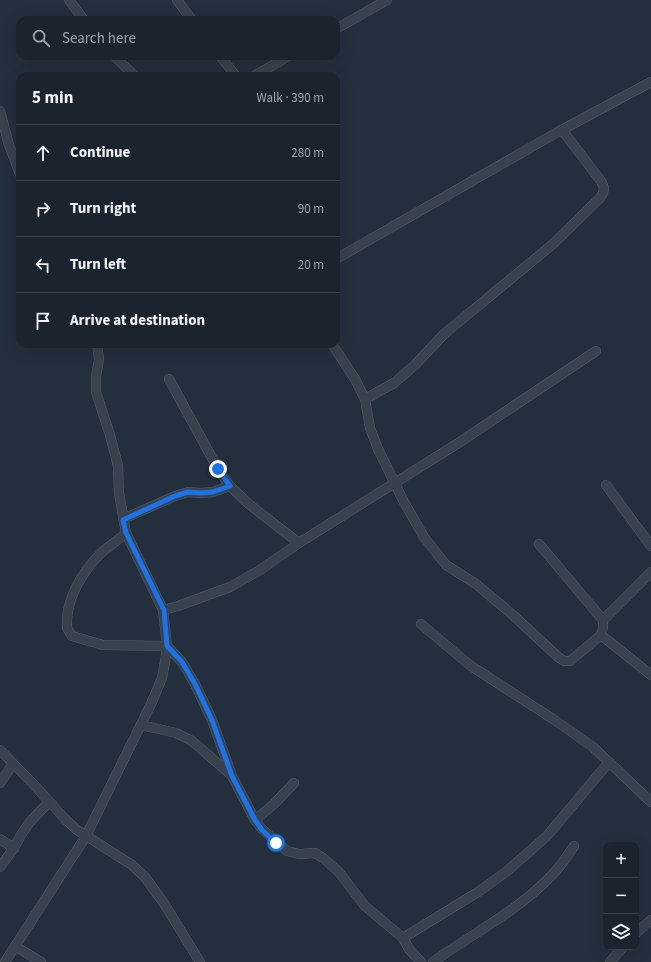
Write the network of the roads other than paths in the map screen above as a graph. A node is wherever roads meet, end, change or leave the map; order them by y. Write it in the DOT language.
graph roads {
  1 [pos="70,0"];
  2 [pos="177,0"];
  3 [pos="387,0"];
  4 [pos="81,16"];
  5 [pos="189,16"];
  6 [pos="340,27"];
  7 [pos="118,60"];
  8 [pos="223,60"];
  9 [pos="282,60"];
  10 [pos="131,72"];
  11 [pos="233,72"];
  12 [pos="261,72"];
  13 [pos="651,82"];
  14 [pos="0,112"];
  15 [pos="562,130"];
  16 [pos="16,163"];
  17 [pos="340,257"];
  18 [pos="98,348"];
  19 [pos="335,348"];
  20 [pos="596,351"];
  21 [pos="169,379"];
  22 [pos="365,400"];
  23 [pos="394,484"];
  24 [pos="606,485"];
  25 [pos="230,486"];
  26 [pos="123,520"];
  27 [pos="126,533"];
  28 [pos="299,543"];
  29 [pos="540,544"];
  30 [pos="651,546"];
  31 [pos="651,572"];
  32 [pos="164,610"];
  33 [pos="603,620"];
  34 [pos="421,624"];
  35 [pos="601,635"];
  36 [pos="167,646"];
  37 [pos="651,675"];
  38 [pos="141,725"];
  39 [pos="0,750"];
  40 [pos="609,762"];
  41 [pos="13,764"];
  42 [pos="232,776"];
  43 [pos="0,783"];
  44 [pos="294,783"];
  45 [pos="49,802"];
  46 [pos="651,802"];
  47 [pos="255,820"];
  48 [pos="86,836"];
  49 [pos="0,839"];
  50 [pos="574,846"];
  51 [pos="14,848"];
  52 [pos="0,867"];
  53 [pos="651,920"];
  54 [pos="639,930"];
  55 [pos="403,938"];
  56 [pos="16,946"];
  57 [pos="620,950"];
  58 [pos="5,962"];
  59 [pos="41,962"];
  60 [pos="200,962"];
  61 [pos="421,962"];
  62 [pos="434,962"];
  63 [pos="610,962"];
  1 -- 4 [label="street"];
  2 -- 5 [label="street"];
  3 -- 6 [label="street"];
  7 -- 10 [label="street"];
  8 -- 11 [label="street"];
  9 -- 12 [label="street"];
  13 -- 15 [label="street"];
  14 -- 16 [label="street"];
  15 -- 17 [label="street"];
  15 -- 22 [label="street"];
  18 -- 26 [label="street"];
  19 -- 22 [label="street"];
  20 -- 23 [label="street"];
  21 -- 25 [label="street"];
  22 -- 23 [label="street"];
  23 -- 28 [label="street"];
  23 -- 35 [label="street"];
  24 -- 30 [label="street"];
  25 -- 26 [label="street"];
  25 -- 28 [label="street"];
  26 -- 27 [label="street"];
  27 -- 32 [label="street"];
  27 -- 36 [label="street"];
  28 -- 32 [label="street"];
  29 -- 33 [label="street"];
  31 -- 33 [label="street"];
  32 -- 36 [label="street"];
  33 -- 35 [label="street"];
  34 -- 40 [label="street"];
  35 -- 37 [label="street"];
  36 -- 38 [label="street"];
  36 -- 42 [label="street"];
  38 -- 42 [label="street"];
  38 -- 48 [label="street"];
  39 -- 41 [label="street"];
  40 -- 46 [label="street"];
  40 -- 55 [label="street"];
  41 -- 43 [label="street"];
  41 -- 45 [label="street"];
  42 -- 47 [label="street"];
  44 -- 47 [label="street"];
  45 -- 48 [label="street"];
  45 -- 51 [label="street"];
  47 -- 55 [label="street"];
  48 -- 56 [label="street"];
  48 -- 60 [label="street"];
  49 -- 51 [label="street"];
  50 -- 62 [label="street"];
  51 -- 52 [label="street"];
  53 -- 54 [label="street"];
  55 -- 61 [label="street"];
  56 -- 58 [label="street"];
  56 -- 59 [label="street"];
  57 -- 63 [label="street"];
}
